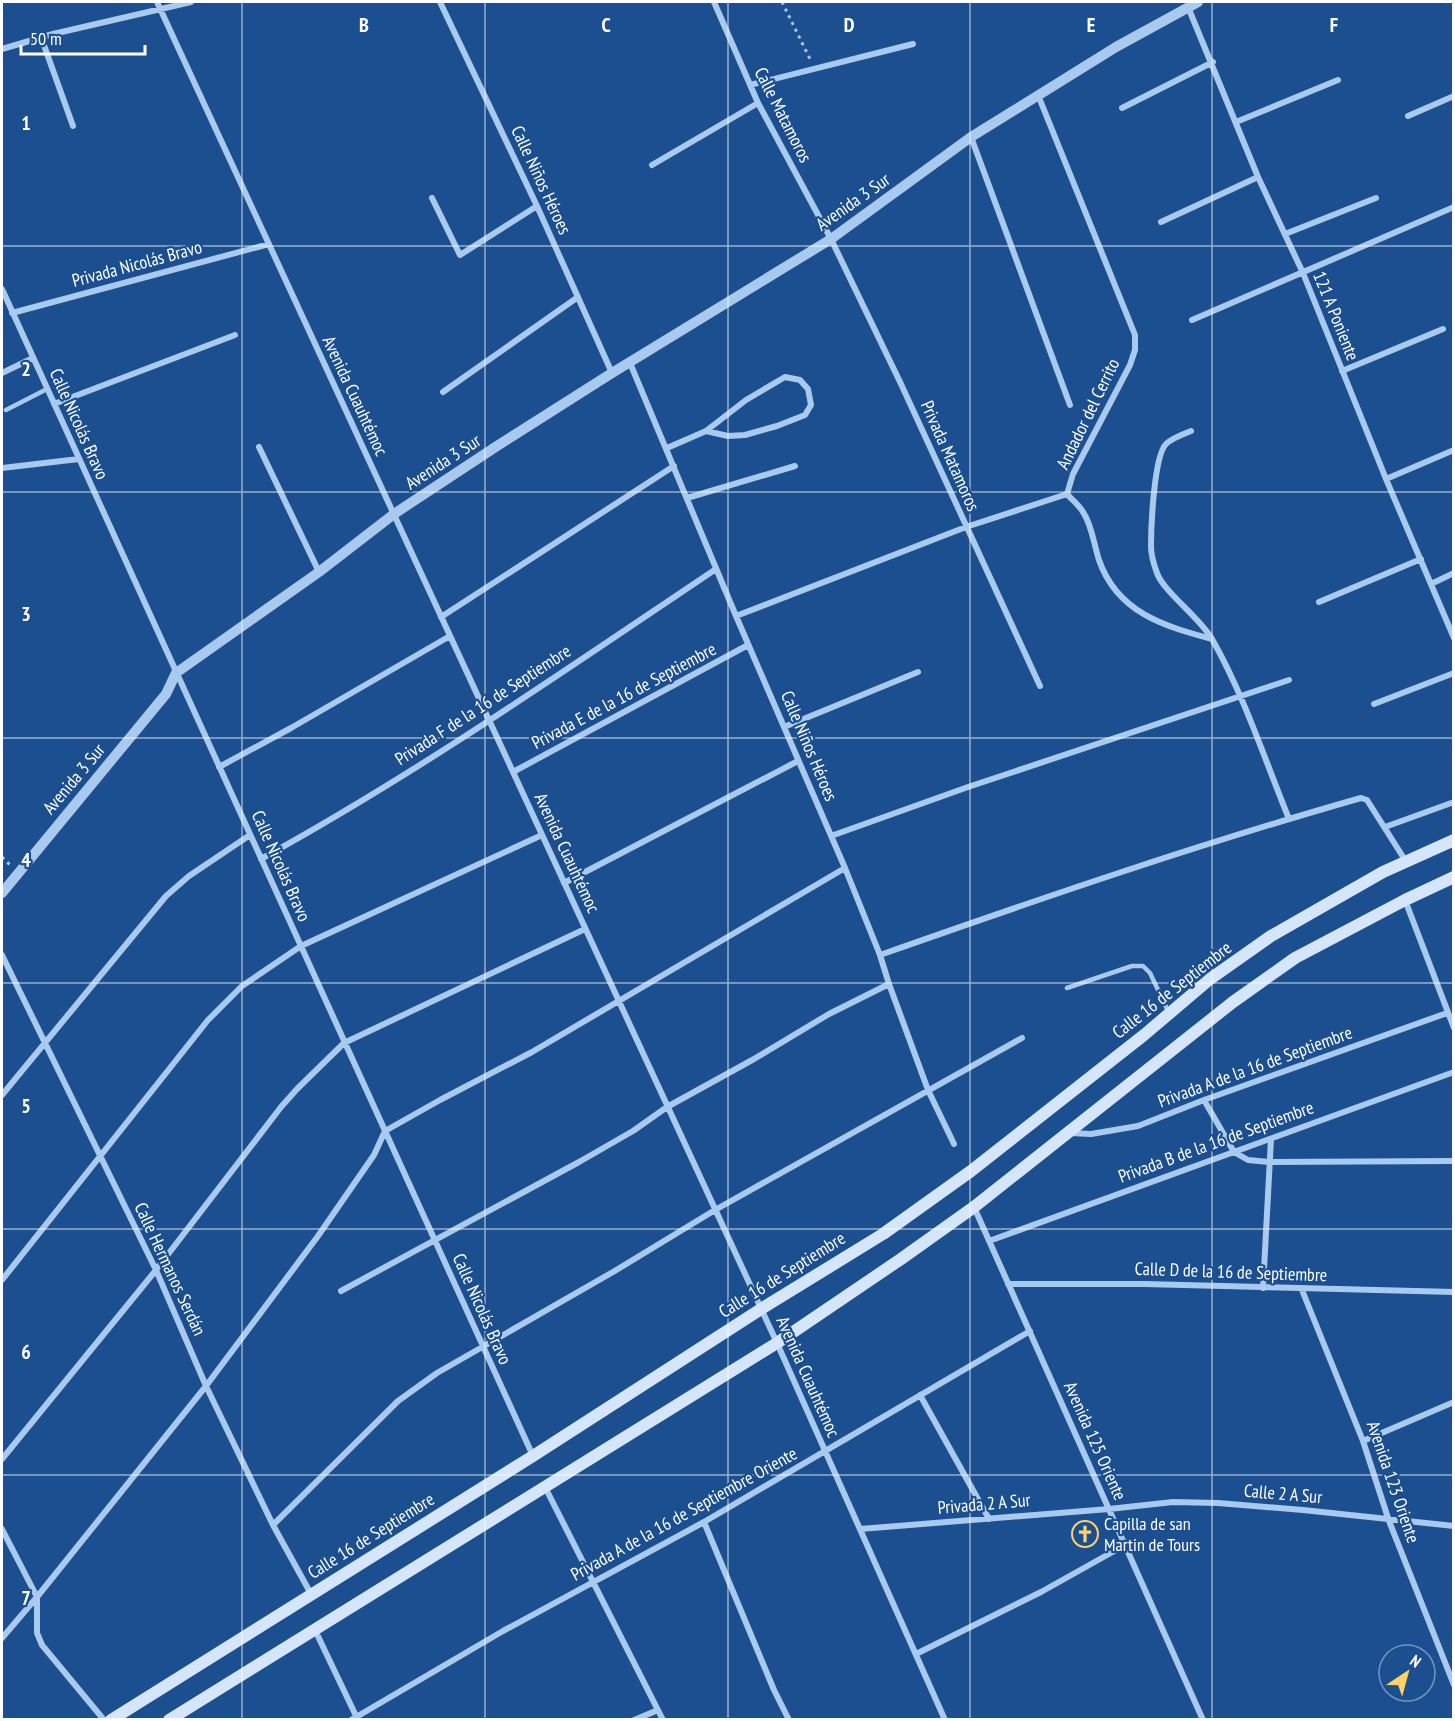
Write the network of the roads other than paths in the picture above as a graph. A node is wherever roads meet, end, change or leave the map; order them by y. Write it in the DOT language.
graph roads {
  1 [pos="157,2"];
  2 [pos="190,2"];
  3 [pos="440,2"];
  4 [pos="714,2"];
  5 [pos="1193,4"];
  6 [pos="160,9"];
  7 [pos="41,37"];
  8 [pos="913,44"];
  9 [pos="2,49"];
  10 [pos="1213,62"];
  11 [pos="1338,80"];
  12 [pos="750,85"];
  13 [pos="1038,95"];
  14 [pos="1454,96"];
  15 [pos="758,103"];
  16 [pos="1122,108"];
  17 [pos="1408,116"];
  18 [pos="1236,122"];
  19 [pos="73,126"];
  20 [pos="971,137"];
  21 [pos="652,165"];
  22 [pos="1258,177"];
  23 [pos="432,198"];
  24 [pos="1376,198"];
  25 [pos="537,206"];
  26 [pos="1454,207"];
  27 [pos="1161,222"];
  28 [pos="1285,234"];
  29 [pos="831,238"];
  30 [pos="269,244"];
  31 [pos="1303,273"];
  32 [pos="2,289"];
  33 [pos="578,297"];
  34 [pos="12,313"];
  35 [pos="1192,320"];
  36 [pos="1443,329"];
  37 [pos="234,335"];
  38 [pos="33,358"];
  39 [pos="630,363"];
  40 [pos="1342,371"];
  41 [pos="2,373"];
  42 [pos="612,373"];
  43 [pos="47,389"];
  44 [pos="444,392"];
  45 [pos="54,404"];
  46 [pos="1070,405"];
  47 [pos="6,410"];
  48 [pos="705,431"];
  49 [pos="1191,431"];
  50 [pos="260,447"];
  51 [pos="667,448"];
  52 [pos="1454,450"];
  53 [pos="79,459"];
  54 [pos="674,466"];
  55 [pos="795,466"];
  56 [pos="2,468"];
  57 [pos="1386,479"];
  58 [pos="1067,494"];
  59 [pos="687,498"];
  60 [pos="394,514"];
  61 [pos="966,527"];
  62 [pos="1421,559"];
  63 [pos="716,569"];
  64 [pos="319,572"];
  65 [pos="1454,573"];
  66 [pos="1431,584"];
  67 [pos="1319,602"];
  68 [pos="736,616"];
  69 [pos="441,617"];
  70 [pos="450,636"];
  71 [pos="1454,638"];
  72 [pos="1212,639"];
  73 [pos="748,645"];
  74 [pos="176,672"];
  75 [pos="918,672"];
  76 [pos="1454,673"];
  77 [pos="1288,680"];
  78 [pos="1041,686"];
  79 [pos="1239,696"];
  80 [pos="1374,704"];
  81 [pos="489,721"];
  82 [pos="784,727"];
  83 [pos="798,761"];
  84 [pos="219,767"];
  85 [pos="513,772"];
  86 [pos="1454,802"];
  87 [pos="1289,819"];
  88 [pos="1385,827"];
  89 [pos="250,835"];
  90 [pos="542,835"];
  91 [pos="831,836"];
  92 [pos="1454,840"];
  93 [pos="261,859"];
  94 [pos="1405,861"];
  95 [pos="845,868"];
  96 [pos="1454,877"];
  97 [pos="564,883"];
  98 [pos="2,893"];
  99 [pos="1405,900"];
  100 [pos="585,928"];
  101 [pos="301,946"];
  102 [pos="2,955"];
  103 [pos="880,956"];
  104 [pos="889,984"];
  105 [pos="1067,988"];
  106 [pos="618,1000"];
  107 [pos="1447,1013"];
  108 [pos="1169,1014"];
  109 [pos="1454,1028"];
  110 [pos="1022,1038"];
  111 [pos="44,1041"];
  112 [pos="344,1043"];
  113 [pos="1454,1072"];
  114 [pos="928,1090"];
  115 [pos="2,1095"];
  116 [pos="1204,1100"];
  117 [pos="667,1107"];
  118 [pos="385,1131"];
  119 [pos="1069,1133"];
  120 [pos="1271,1139"];
  121 [pos="954,1144"];
  122 [pos="1234,1152"];
  123 [pos="101,1156"];
  124 [pos="1454,1161"];
  125 [pos="1269,1162"];
  126 [pos="974,1207"];
  127 [pos="715,1210"];
  128 [pos="434,1240"];
  129 [pos="989,1241"];
  130 [pos="156,1270"];
  131 [pos="2,1280"];
  132 [pos="1008,1284"];
  133 [pos="1263,1288"];
  134 [pos="1302,1290"];
  135 [pos="341,1291"];
  136 [pos="1454,1293"];
  137 [pos="761,1309"];
  138 [pos="1030,1331"];
  139 [pos="777,1343"];
  140 [pos="483,1346"];
  141 [pos="206,1386"];
  142 [pos="920,1395"];
  143 [pos="1454,1402"];
  144 [pos="1363,1441"];
  145 [pos="825,1452"];
  146 [pos="532,1456"];
  147 [pos="2,1459"];
  148 [pos="545,1487"];
  149 [pos="1109,1509"];
  150 [pos="989,1519"];
  151 [pos="1389,1521"];
  152 [pos="704,1522"];
  153 [pos="273,1526"];
  154 [pos="1454,1526"];
  155 [pos="2,1529"];
  156 [pos="860,1529"];
  157 [pos="1125,1545"];
  158 [pos="594,1583"];
  159 [pos="311,1595"];
  160 [pos="37,1597"];
  161 [pos="315,1630"];
  162 [pos="2,1638"];
  163 [pos="916,1654"];
  164 [pos="1454,1685"];
  165 [pos="658,1710"];
  166 [pos="104,1719"];
  167 [pos="111,1719"];
  168 [pos="170,1719"];
  169 [pos="355,1719"];
  170 [pos="633,1719"];
  171 [pos="663,1719"];
  172 [pos="789,1719"];
  173 [pos="945,1719"];
  174 [pos="1203,1719"];
  1 -- 6 [label="street, Avenida Cuauhtémoc"];
  2 -- 6 [label="street"];
  3 -- 25 [label="street, Calle Niños Héroes"];
  4 -- 12 [label="street, Calle Matamoros"];
  5 -- 10 [label="street, 121 A Poniente"];
  5 -- 13 [label="street, Avenida 3 Sur"];
  6 -- 7 [label="street"];
  6 -- 30 [label="street, Avenida Cuauhtémoc"];
  7 -- 9 [label="street"];
  7 -- 19 [label="street"];
  8 -- 12 [label="street"];
  10 -- 16 [label="street"];
  10 -- 18 [label="street, 121 A Poniente"];
  11 -- 18 [label="street"];
  12 -- 15 [label="street, Calle Matamoros"];
  13 -- 20 [label="street, Avenida 3 Sur"];
  13 -- 58 [label="street, Andador del Cerrito"];
  14 -- 17 [label="street"];
  15 -- 21 [label="street"];
  15 -- 29 [label="street, Calle Matamoros"];
  18 -- 22 [label="street, 121 A Poniente"];
  20 -- 29 [label="street, Avenida 3 Sur"];
  20 -- 46 [label="street"];
  22 -- 27 [label="street"];
  22 -- 28 [label="street, 121 A Poniente"];
  23 -- 25 [label="street"];
  24 -- 28 [label="street"];
  25 -- 33 [label="street, Calle Niños Héroes"];
  26 -- 31 [label="street"];
  28 -- 31 [label="street, 121 A Poniente"];
  29 -- 39 [label="street, Avenida 3 Sur"];
  29 -- 61 [label="street, Privada Matamoros"];
  30 -- 34 [label="street, Privada Nicolás Bravo"];
  30 -- 60 [label="street, Avenida Cuauhtémoc"];
  31 -- 35 [label="street"];
  31 -- 40 [label="street, 121 A Poniente"];
  32 -- 34 [label="street, Calle Nicolás Bravo"];
  33 -- 42 [label="street, Calle Niños Héroes"];
  33 -- 44 [label="street"];
  34 -- 38 [label="street, Calle Nicolás Bravo"];
  36 -- 40 [label="street"];
  37 -- 45 [label="street"];
  38 -- 41 [label="street"];
  38 -- 43 [label="street, Calle Nicolás Bravo"];
  39 -- 42 [label="street, Avenida 3 Sur"];
  39 -- 51 [label="street, Calle Niños Héroes"];
  40 -- 57 [label="street, 121 A Poniente"];
  42 -- 60 [label="street, Avenida 3 Sur"];
  43 -- 45 [label="street, Calle Nicolás Bravo"];
  43 -- 47 [label="lane"];
  45 -- 53 [label="street, Calle Nicolás Bravo"];
  48 -- 48 [label="street"];
  48 -- 51 [label="street"];
  49 -- 72 [label="street"];
  50 -- 64 [label="street"];
  51 -- 54 [label="street, Calle Niños Héroes"];
  52 -- 57 [label="street"];
  53 -- 56 [label="street"];
  53 -- 74 [label="street, Calle Nicolás Bravo"];
  54 -- 59 [label="street, Calle Niños Héroes"];
  54 -- 69 [label="street"];
  55 -- 59 [label="street"];
  57 -- 62 [label="street, 121 A Poniente"];
  58 -- 61 [label="street"];
  58 -- 72 [label="street, Andador del Cerrito"];
  59 -- 63 [label="street, Calle Niños Héroes"];
  60 -- 64 [label="street, Avenida 3 Sur"];
  60 -- 69 [label="street, Avenida Cuauhtémoc"];
  61 -- 68 [label="street"];
  61 -- 78 [label="street, Privada Matamoros"];
  62 -- 66 [label="street, 121 A Poniente"];
  62 -- 67 [label="street"];
  63 -- 68 [label="street, Calle Niños Héroes"];
  63 -- 81 [label="street, Privada F de la 16 de Septiembre"];
  64 -- 74 [label="street, Avenida 3 Sur"];
  65 -- 66 [label="street"];
  66 -- 71 [label="street, 121 A Poniente"];
  68 -- 73 [label="street, Calle Niños Héroes"];
  69 -- 70 [label="street, Avenida Cuauhtémoc"];
  70 -- 81 [label="street, Avenida Cuauhtémoc"];
  70 -- 84 [label="street"];
  72 -- 79 [label="street"];
  73 -- 82 [label="street, Calle Niños Héroes"];
  73 -- 85 [label="street, Privada E de la 16 de Septiembre"];
  74 -- 84 [label="street, Calle Nicolás Bravo"];
  74 -- 98 [label="street, Avenida 3 Sur"];
  75 -- 82 [label="street"];
  76 -- 80 [label="street"];
  77 -- 79 [label="street"];
  79 -- 87 [label="street"];
  79 -- 91 [label="street"];
  81 -- 85 [label="street, Avenida Cuauhtémoc"];
  81 -- 93 [label="street, Privada F de la 16 de Septiembre"];
  82 -- 83 [label="street, Calle Niños Héroes"];
  83 -- 91 [label="street, Calle Niños Héroes"];
  83 -- 97 [label="street"];
  84 -- 89 [label="street, Calle Nicolás Bravo"];
  85 -- 90 [label="street, Avenida Cuauhtémoc"];
  86 -- 88 [label="street"];
  87 -- 88 [label="street"];
  87 -- 103 [label="street"];
  88 -- 94 [label="street"];
  89 -- 93 [label="street, Calle Nicolás Bravo"];
  89 -- 111 [label="street"];
  90 -- 97 [label="street, Avenida Cuauhtémoc"];
  90 -- 101 [label="street"];
  91 -- 95 [label="street, Calle Niños Héroes"];
  92 -- 94 [label="main road, Calle 16 de Septiembre"];
  93 -- 101 [label="street, Calle Nicolás Bravo"];
  94 -- 108 [label="main road, Calle 16 de Septiembre"];
  95 -- 103 [label="street, Calle Niños Héroes"];
  95 -- 106 [label="street"];
  96 -- 99 [label="main road"];
  97 -- 100 [label="street, Avenida Cuauhtémoc"];
  99 -- 107 [label="street"];
  99 -- 119 [label="main road"];
  100 -- 106 [label="street, Avenida Cuauhtémoc"];
  100 -- 112 [label="street"];
  101 -- 112 [label="street, Calle Nicolás Bravo"];
  101 -- 123 [label="street"];
  102 -- 111 [label="street, Calle Hermanos Serdán"];
  103 -- 104 [label="street, Calle Niños Héroes"];
  104 -- 114 [label="street, Calle Niños Héroes"];
  104 -- 117 [label="street"];
  105 -- 108 [label="lane"];
  106 -- 117 [label="street, Avenida Cuauhtémoc"];
  106 -- 118 [label="street"];
  107 -- 109 [label="street"];
  107 -- 116 [label="street, Privada A de la 16 de Septiembre"];
  108 -- 137 [label="main road, Calle 16 de Septiembre"];
  110 -- 114 [label="street"];
  111 -- 115 [label="street"];
  111 -- 123 [label="street, Calle Hermanos Serdán"];
  112 -- 118 [label="street, Calle Nicolás Bravo"];
  112 -- 130 [label="street"];
  113 -- 120 [label="street, Privada B de la 16 de Septiembre"];
  114 -- 121 [label="street, Calle Niños Héroes"];
  114 -- 127 [label="street"];
  116 -- 119 [label="street, Privada A de la 16 de Septiembre"];
  116 -- 122 [label="street"];
  117 -- 127 [label="street, Avenida Cuauhtémoc"];
  117 -- 128 [label="street"];
  118 -- 128 [label="street, Calle Nicolás Bravo"];
  118 -- 141 [label="street"];
  119 -- 126 [label="main road"];
  120 -- 122 [label="street, Privada B de la 16 de Septiembre"];
  120 -- 125 [label="street"];
  122 -- 125 [label="street"];
  122 -- 129 [label="street, Privada B de la 16 de Septiembre"];
  123 -- 130 [label="street, Calle Hermanos Serdán"];
  123 -- 131 [label="street"];
  124 -- 125 [label="street"];
  125 -- 133 [label="street"];
  126 -- 129 [label="street, Avenida 125 Oriente"];
  126 -- 139 [label="main road"];
  127 -- 137 [label="street, Avenida Cuauhtémoc"];
  127 -- 140 [label="street"];
  128 -- 135 [label="street"];
  128 -- 140 [label="street, Calle Nicolás Bravo"];
  129 -- 132 [label="street, Avenida 125 Oriente"];
  130 -- 141 [label="street, Calle Hermanos Serdán"];
  130 -- 147 [label="street"];
  132 -- 133 [label="street, Calle D de la 16 de Septiembre"];
  132 -- 138 [label="street, Avenida 125 Oriente"];
  133 -- 134 [label="street, Calle D de la 16 de Septiembre"];
  134 -- 136 [label="street, Calle D de la 16 de Septiembre"];
  134 -- 144 [label="street, Avenida 123 Oriente"];
  137 -- 139 [label="street, Avenida Cuauhtémoc"];
  137 -- 146 [label="main road, Calle 16 de Septiembre"];
  138 -- 142 [label="street, Privada A de la 16 de Septiembre Oriente"];
  138 -- 149 [label="street, Avenida 125 Oriente"];
  139 -- 145 [label="street, Avenida Cuauhtémoc"];
  139 -- 148 [label="main road"];
  140 -- 146 [label="street, Calle Nicolás Bravo"];
  140 -- 153 [label="street"];
  141 -- 153 [label="street, Calle Hermanos Serdán"];
  141 -- 160 [label="street"];
  142 -- 145 [label="street, Privada A de la 16 de Septiembre Oriente"];
  142 -- 150 [label="street"];
  143 -- 144 [label="street"];
  144 -- 151 [label="street, Avenida 123 Oriente"];
  145 -- 152 [label="street, Privada A de la 16 de Septiembre Oriente"];
  145 -- 156 [label="street, Avenida Cuauhtémoc"];
  146 -- 159 [label="main road, Calle 16 de Septiembre"];
  148 -- 158 [label="street"];
  148 -- 161 [label="main road"];
  149 -- 150 [label="street, Privada 2 A Sur"];
  149 -- 151 [label="street, Calle 2 A Sur"];
  149 -- 157 [label="street, Avenida 125 Oriente"];
  150 -- 156 [label="street, Privada 2 A Sur"];
  151 -- 154 [label="street, Calle 2 A Sur"];
  151 -- 164 [label="street, Avenida 123 Oriente"];
  152 -- 158 [label="street, Privada A de la 16 de Septiembre Oriente"];
  152 -- 172 [label="street"];
  153 -- 159 [label="street, Calle Hermanos Serdán"];
  155 -- 160 [label="street"];
  156 -- 163 [label="street, Avenida Cuauhtémoc"];
  157 -- 163 [label="street"];
  157 -- 174 [label="street, Avenida 125 Oriente"];
  158 -- 165 [label="street"];
  158 -- 169 [label="street, Privada A de la 16 de Septiembre Oriente"];
  159 -- 167 [label="main road, Calle 16 de Septiembre"];
  160 -- 162 [label="street"];
  160 -- 166 [label="street"];
  161 -- 168 [label="main road"];
  161 -- 169 [label="street"];
  163 -- 173 [label="street, Avenida Cuauhtémoc"];
  165 -- 170 [label="street"];
  165 -- 171 [label="street"];
}
